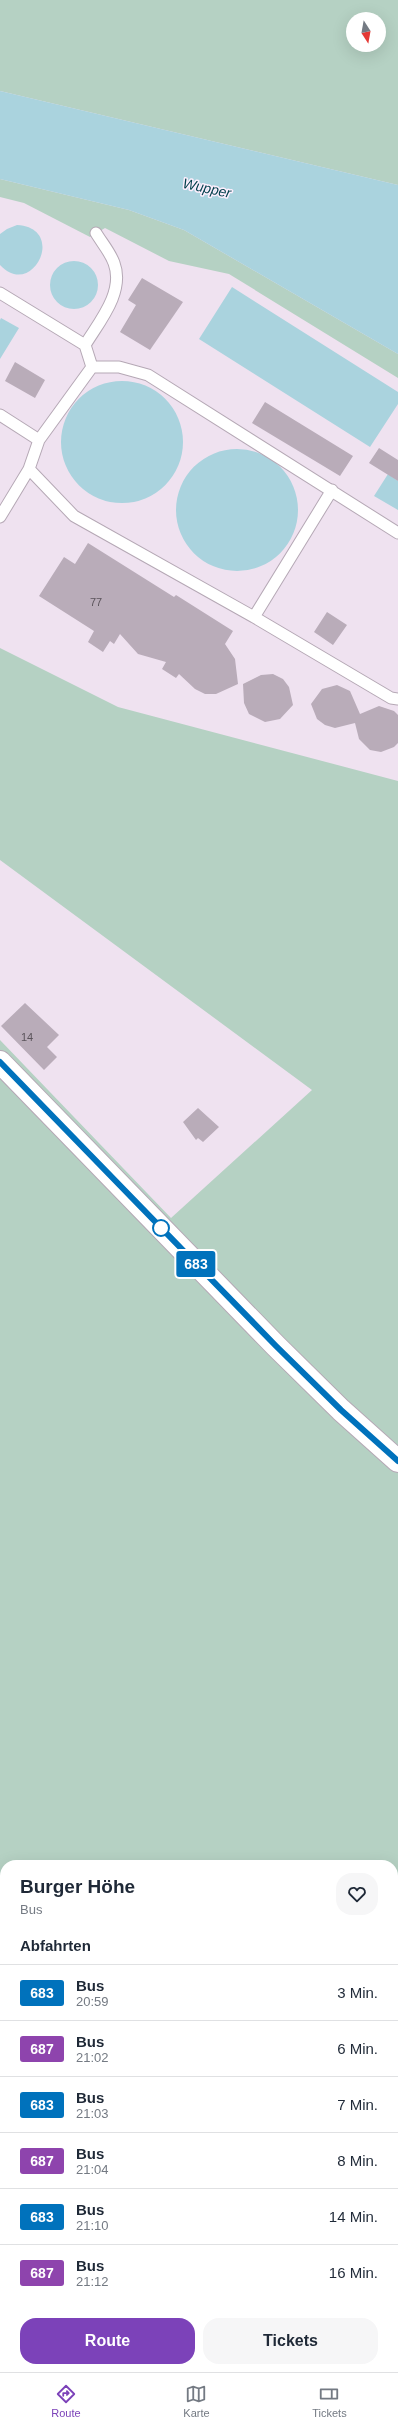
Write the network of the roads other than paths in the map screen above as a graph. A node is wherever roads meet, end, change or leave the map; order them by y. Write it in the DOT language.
graph roads {
  1 [pos="96,233"];
  2 [pos="0,293"];
  3 [pos="84,345"];
  4 [pos="92,366"];
  5 [pos="0,415"];
  6 [pos="39,440"];
  7 [pos="29,469"];
  8 [pos="332,490"];
  9 [pos="0,517"];
  10 [pos="398,533"];
  11 [pos="254,617"];
  12 [pos="398,699"];
  13 [pos="0,1062"];
  14 [pos="398,1461"];
  1 -- 3 [label="lane"];
  2 -- 3 [label="lane"];
  3 -- 4 [label="lane"];
  4 -- 6 [label="lane"];
  4 -- 8 [label="lane"];
  5 -- 6 [label="lane"];
  6 -- 7 [label="lane"];
  7 -- 9 [label="lane"];
  7 -- 11 [label="lane"];
  8 -- 10 [label="lane"];
  8 -- 11 [label="lane"];
  11 -- 12 [label="lane"];
  13 -- 14 [label="main road"];
}
